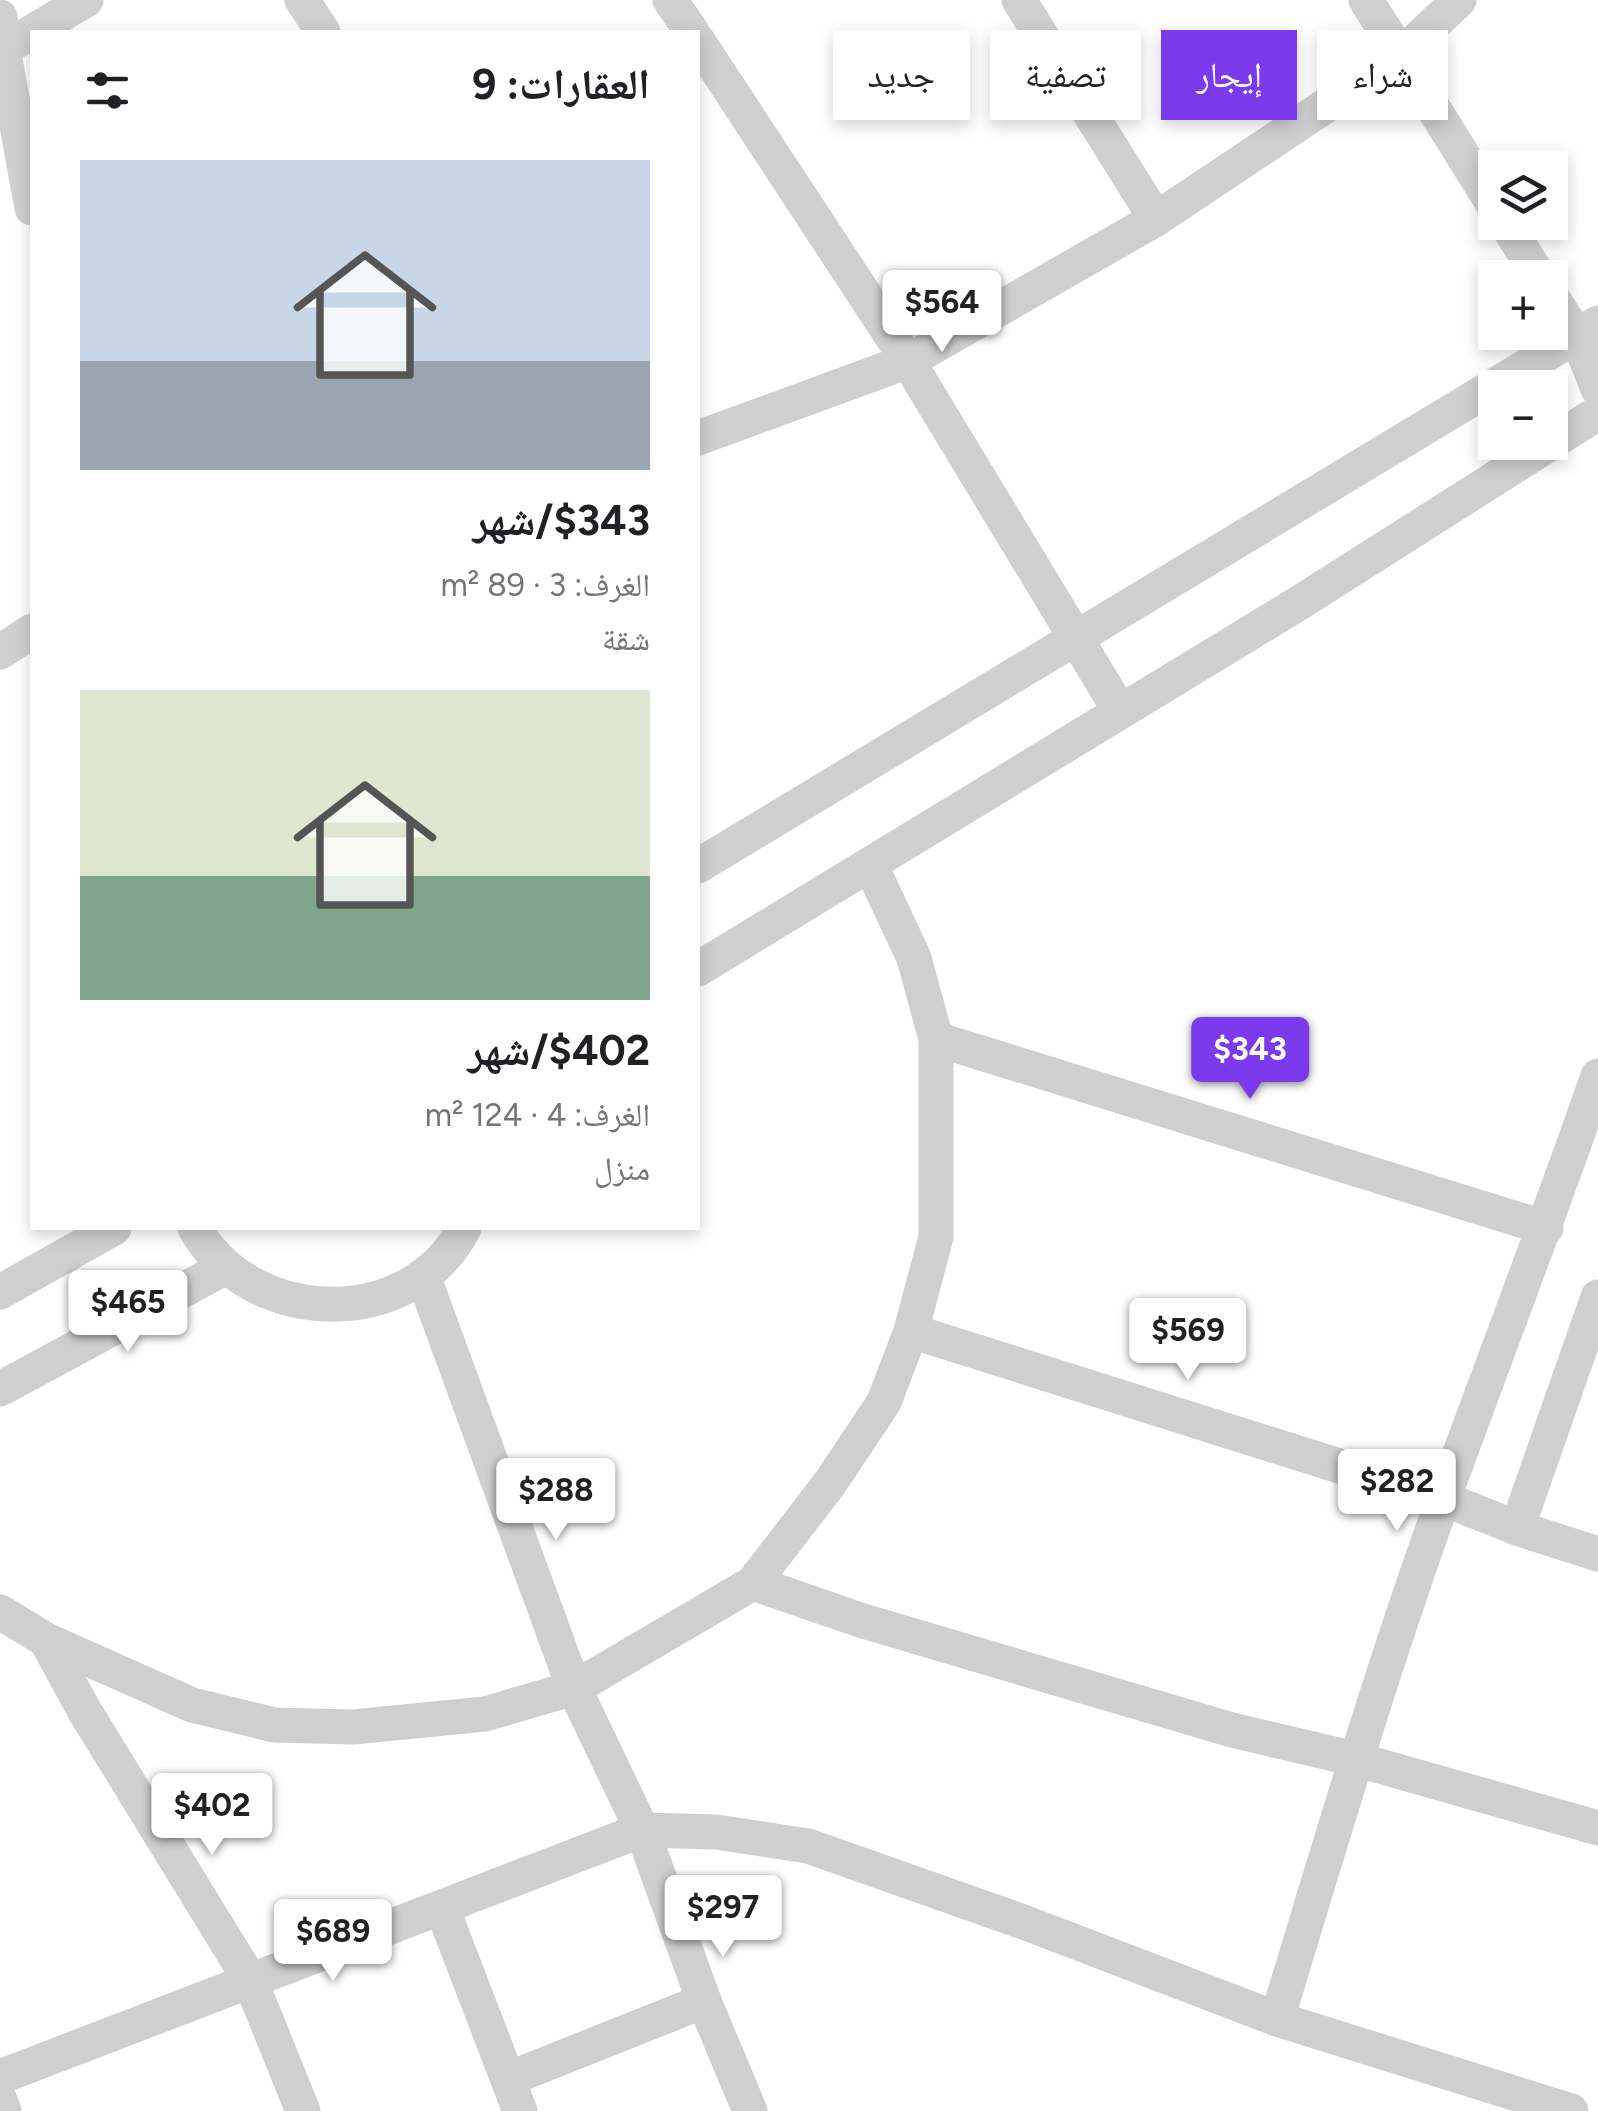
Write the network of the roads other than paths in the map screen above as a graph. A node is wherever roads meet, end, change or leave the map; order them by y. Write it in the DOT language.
graph roads {
  1 [pos="86,0"];
  2 [pos="302,0"];
  3 [pos="670,0"];
  4 [pos="1019,0"];
  5 [pos="1366,0"];
  6 [pos="1459,0"];
  7 [pos="321,30"];
  8 [pos="691,30"];
  9 [pos="1384,30"];
  10 [pos="1427,30"];
  11 [pos="1,39"];
  12 [pos="700,45"];
  13 [pos="1317,111"];
  14 [pos="1441,120"];
  15 [pos="1478,179"];
  16 [pos="30,197"];
  17 [pos="1156,218"];
  18 [pos="1568,312"];
  19 [pos="1587,330"];
  20 [pos="908,360"];
  21 [pos="1598,389"];
  22 [pos="1598,413"];
  23 [pos="700,437"];
  24 [pos="30,632"];
  25 [pos="1074,638"];
  26 [pos="0,652"];
  27 [pos="1120,711"];
  28 [pos="700,865"];
  29 [pos="871,866"];
  30 [pos="700,968"];
  31 [pos="936,1039"];
  32 [pos="1598,1076"];
  33 [pos="1546,1228"];
  34 [pos="110,1230"];
  35 [pos="196,1230"];
  36 [pos="463,1230"];
  37 [pos="226,1267"];
  38 [pos="423,1276"];
  39 [pos="0,1292"];
  40 [pos="1598,1297"];
  41 [pos="911,1331"];
  42 [pos="0,1389"];
  43 [pos="1444,1499"];
  44 [pos="1517,1528"];
  45 [pos="1598,1554"];
  46 [pos="753,1583"];
  47 [pos="0,1612"];
  48 [pos="46,1640"];
  49 [pos="574,1688"];
  50 [pos="1355,1759"];
  51 [pos="1598,1828"];
  52 [pos="642,1830"];
  53 [pos="442,1908"];
  54 [pos="250,1980"];
  55 [pos="704,2002"];
  56 [pos="1277,2018"];
  57 [pos="0,2077"];
  58 [pos="514,2095"];
  59 [pos="0,2100"];
  60 [pos="4,2111"];
  61 [pos="303,2111"];
  62 [pos="750,2111"];
  63 [pos="1571,2111"];
  1 -- 11 [label="street"];
  2 -- 7 [label="street"];
  3 -- 8 [label="street"];
  4 -- 17 [label="street"];
  5 -- 9 [label="street"];
  6 -- 10 [label="street"];
  11 -- 16 [label="street"];
  12 -- 20 [label="street"];
  13 -- 17 [label="street"];
  14 -- 15 [label="street"];
  17 -- 20 [label="street"];
  18 -- 19 [label="street"];
  19 -- 21 [label="street"];
  19 -- 25 [label="street"];
  20 -- 23 [label="street"];
  20 -- 25 [label="street"];
  22 -- 27 [label="street"];
  24 -- 26 [label="street"];
  25 -- 27 [label="street"];
  25 -- 28 [label="street"];
  27 -- 29 [label="street"];
  29 -- 30 [label="street"];
  29 -- 31 [label="street"];
  31 -- 33 [label="street"];
  31 -- 41 [label="street"];
  32 -- 33 [label="street"];
  33 -- 43 [label="street"];
  34 -- 39 [label="street"];
  35 -- 37 [label="street"];
  36 -- 38 [label="street"];
  37 -- 38 [label="street"];
  37 -- 42 [label="street"];
  38 -- 49 [label="street"];
  40 -- 44 [label="street"];
  41 -- 43 [label="street"];
  41 -- 46 [label="street"];
  43 -- 44 [label="street"];
  43 -- 50 [label="street"];
  44 -- 45 [label="street"];
  46 -- 49 [label="street"];
  46 -- 50 [label="street"];
  47 -- 48 [label="street"];
  48 -- 49 [label="street"];
  48 -- 54 [label="street"];
  49 -- 52 [label="street"];
  50 -- 51 [label="street"];
  50 -- 56 [label="street"];
  52 -- 53 [label="street"];
  52 -- 55 [label="street"];
  52 -- 56 [label="street"];
  53 -- 54 [label="street"];
  53 -- 58 [label="street"];
  54 -- 57 [label="street"];
  54 -- 61 [label="street"];
  55 -- 58 [label="street"];
  55 -- 62 [label="street"];
  56 -- 63 [label="street"];
  59 -- 60 [label="street"];
}
